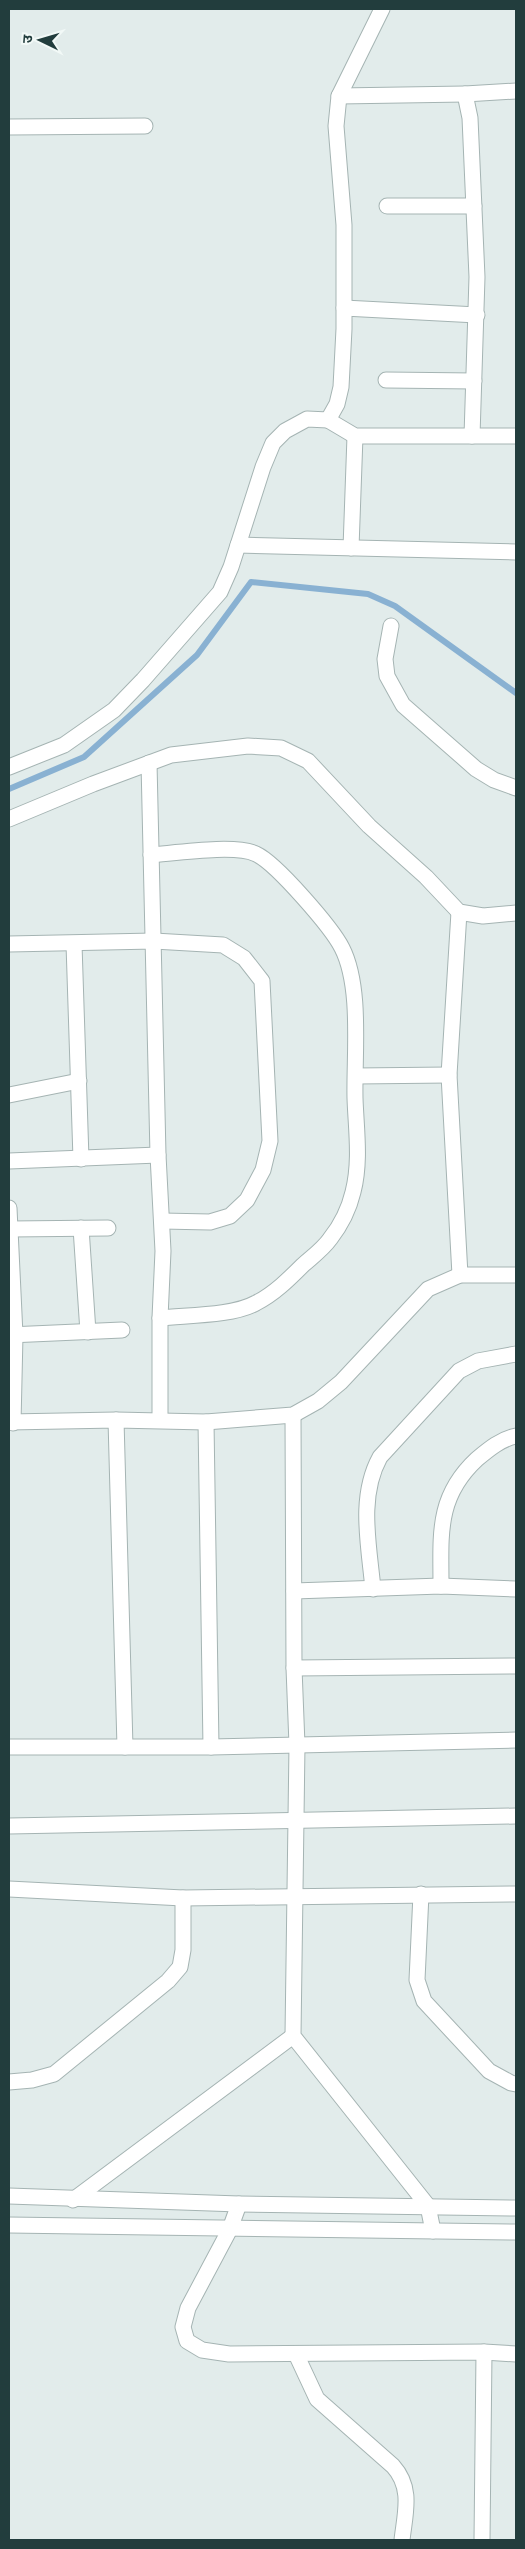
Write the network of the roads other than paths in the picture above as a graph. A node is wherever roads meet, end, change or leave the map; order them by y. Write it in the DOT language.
graph roads {
  1 [pos="382,9"];
  2 [pos="516,91"];
  3 [pos="465,94"];
  4 [pos="339,96"];
  5 [pos="146,126"];
  6 [pos="9,127"];
  7 [pos="387,206"];
  8 [pos="474,206"];
  9 [pos="344,308"];
  10 [pos="477,315"];
  11 [pos="386,380"];
  12 [pos="474,381"];
  13 [pos="328,420"];
  14 [pos="355,436"];
  15 [pos="472,436"];
  16 [pos="516,436"];
  17 [pos="238,545"];
  18 [pos="351,548"];
  19 [pos="516,552"];
  20 [pos="391,626"];
  21 [pos="149,763"];
  22 [pos="9,767"];
  23 [pos="516,788"];
  24 [pos="9,819"];
  25 [pos="151,855"];
  26 [pos="458,912"];
  27 [pos="516,913"];
  28 [pos="9,940"];
  29 [pos="154,941"];
  30 [pos="9,944"];
  31 [pos="74,944"];
  32 [pos="9,950"];
  33 [pos="449,1075"];
  34 [pos="356,1076"];
  35 [pos="79,1081"];
  36 [pos="9,1095"];
  37 [pos="158,1155"];
  38 [pos="81,1159"];
  39 [pos="9,1161"];
  40 [pos="9,1208"];
  41 [pos="162,1221"];
  42 [pos="81,1228"];
  43 [pos="108,1228"];
  44 [pos="10,1229"];
  45 [pos="460,1275"];
  46 [pos="516,1275"];
  47 [pos="11,1280"];
  48 [pos="160,1318"];
  49 [pos="122,1330"];
  50 [pos="88,1332"];
  51 [pos="12,1335"];
  52 [pos="516,1354"];
  53 [pos="293,1415"];
  54 [pos="116,1420"];
  55 [pos="160,1420"];
  56 [pos="11,1422"];
  57 [pos="206,1422"];
  58 [pos="516,1436"];
  59 [pos="441,1586"];
  60 [pos="373,1588"];
  61 [pos="516,1589"];
  62 [pos="294,1591"];
  63 [pos="516,1666"];
  64 [pos="294,1668"];
  65 [pos="516,1740"];
  66 [pos="297,1745"];
  67 [pos="211,1746"];
  68 [pos="9,1747"];
  69 [pos="125,1747"];
  70 [pos="516,1816"];
  71 [pos="296,1820"];
  72 [pos="9,1826"];
  73 [pos="9,1889"];
  74 [pos="421,1894"];
  75 [pos="516,1894"];
  76 [pos="296,1896"];
  77 [pos="183,1898"];
  78 [pos="293,2036"];
  79 [pos="9,2082"];
  80 [pos="516,2084"];
  81 [pos="9,2196"];
  82 [pos="73,2200"];
  83 [pos="239,2204"];
  84 [pos="428,2206"];
  85 [pos="516,2208"];
  86 [pos="9,2225"];
  87 [pos="230,2229"];
  88 [pos="433,2231"];
  89 [pos="516,2232"];
  90 [pos="484,2352"];
  91 [pos="296,2354"];
  92 [pos="516,2354"];
  93 [pos="402,2540"];
  94 [pos="482,2540"];
  1 -- 4 [label="street"];
  2 -- 3 [label="street"];
  3 -- 4 [label="street"];
  3 -- 8 [label="street"];
  4 -- 9 [label="street"];
  5 -- 6 [label="street"];
  7 -- 8 [label="street"];
  8 -- 10 [label="street"];
  9 -- 10 [label="street"];
  9 -- 13 [label="street"];
  10 -- 12 [label="street"];
  11 -- 12 [label="street"];
  12 -- 15 [label="street"];
  13 -- 14 [label="street"];
  13 -- 17 [label="street"];
  14 -- 15 [label="street"];
  14 -- 18 [label="street"];
  15 -- 16 [label="street"];
  17 -- 18 [label="street"];
  17 -- 22 [label="street"];
  18 -- 19 [label="street"];
  20 -- 23 [label="street"];
  21 -- 24 [label="street"];
  21 -- 25 [label="street"];
  21 -- 26 [label="street"];
  25 -- 29 [label="street"];
  25 -- 34 [label="street"];
  26 -- 27 [label="street"];
  26 -- 33 [label="street"];
  28 -- 30 [label="street"];
  29 -- 31 [label="street"];
  29 -- 37 [label="street"];
  29 -- 41 [label="street"];
  30 -- 31 [label="street"];
  30 -- 32 [label="street"];
  31 -- 35 [label="street"];
  33 -- 34 [label="street"];
  33 -- 45 [label="street"];
  34 -- 48 [label="street"];
  35 -- 36 [label="street"];
  35 -- 38 [label="street"];
  37 -- 38 [label="street"];
  37 -- 41 [label="street"];
  38 -- 39 [label="street"];
  40 -- 44 [label="street"];
  41 -- 48 [label="street"];
  42 -- 43 [label="street"];
  42 -- 44 [label="street"];
  42 -- 50 [label="street"];
  44 -- 47 [label="street"];
  45 -- 46 [label="street"];
  45 -- 53 [label="street"];
  47 -- 51 [label="street"];
  48 -- 55 [label="street"];
  49 -- 50 [label="street"];
  50 -- 51 [label="street"];
  51 -- 56 [label="street"];
  52 -- 60 [label="street"];
  53 -- 57 [label="street"];
  53 -- 62 [label="street"];
  54 -- 55 [label="street"];
  54 -- 56 [label="street"];
  54 -- 69 [label="street"];
  55 -- 57 [label="street"];
  57 -- 67 [label="street"];
  58 -- 59 [label="street"];
  59 -- 60 [label="street"];
  59 -- 61 [label="street"];
  60 -- 62 [label="street"];
  62 -- 64 [label="street"];
  63 -- 64 [label="street"];
  64 -- 66 [label="street"];
  65 -- 66 [label="street"];
  66 -- 67 [label="street"];
  66 -- 71 [label="street"];
  67 -- 69 [label="street"];
  68 -- 69 [label="street"];
  70 -- 71 [label="street"];
  71 -- 72 [label="street"];
  71 -- 76 [label="street"];
  73 -- 77 [label="street"];
  74 -- 75 [label="street"];
  74 -- 76 [label="street"];
  74 -- 80 [label="street"];
  76 -- 77 [label="street"];
  76 -- 78 [label="street"];
  77 -- 79 [label="street"];
  78 -- 82 [label="street"];
  78 -- 84 [label="street"];
  81 -- 82 [label="street"];
  82 -- 83 [label="street"];
  83 -- 84 [label="street"];
  83 -- 87 [label="street"];
  84 -- 85 [label="street"];
  84 -- 88 [label="street"];
  86 -- 87 [label="street"];
  87 -- 88 [label="street"];
  87 -- 91 [label="street"];
  88 -- 89 [label="street"];
  90 -- 91 [label="street"];
  90 -- 92 [label="street"];
  90 -- 94 [label="street"];
  91 -- 93 [label="street"];
}
